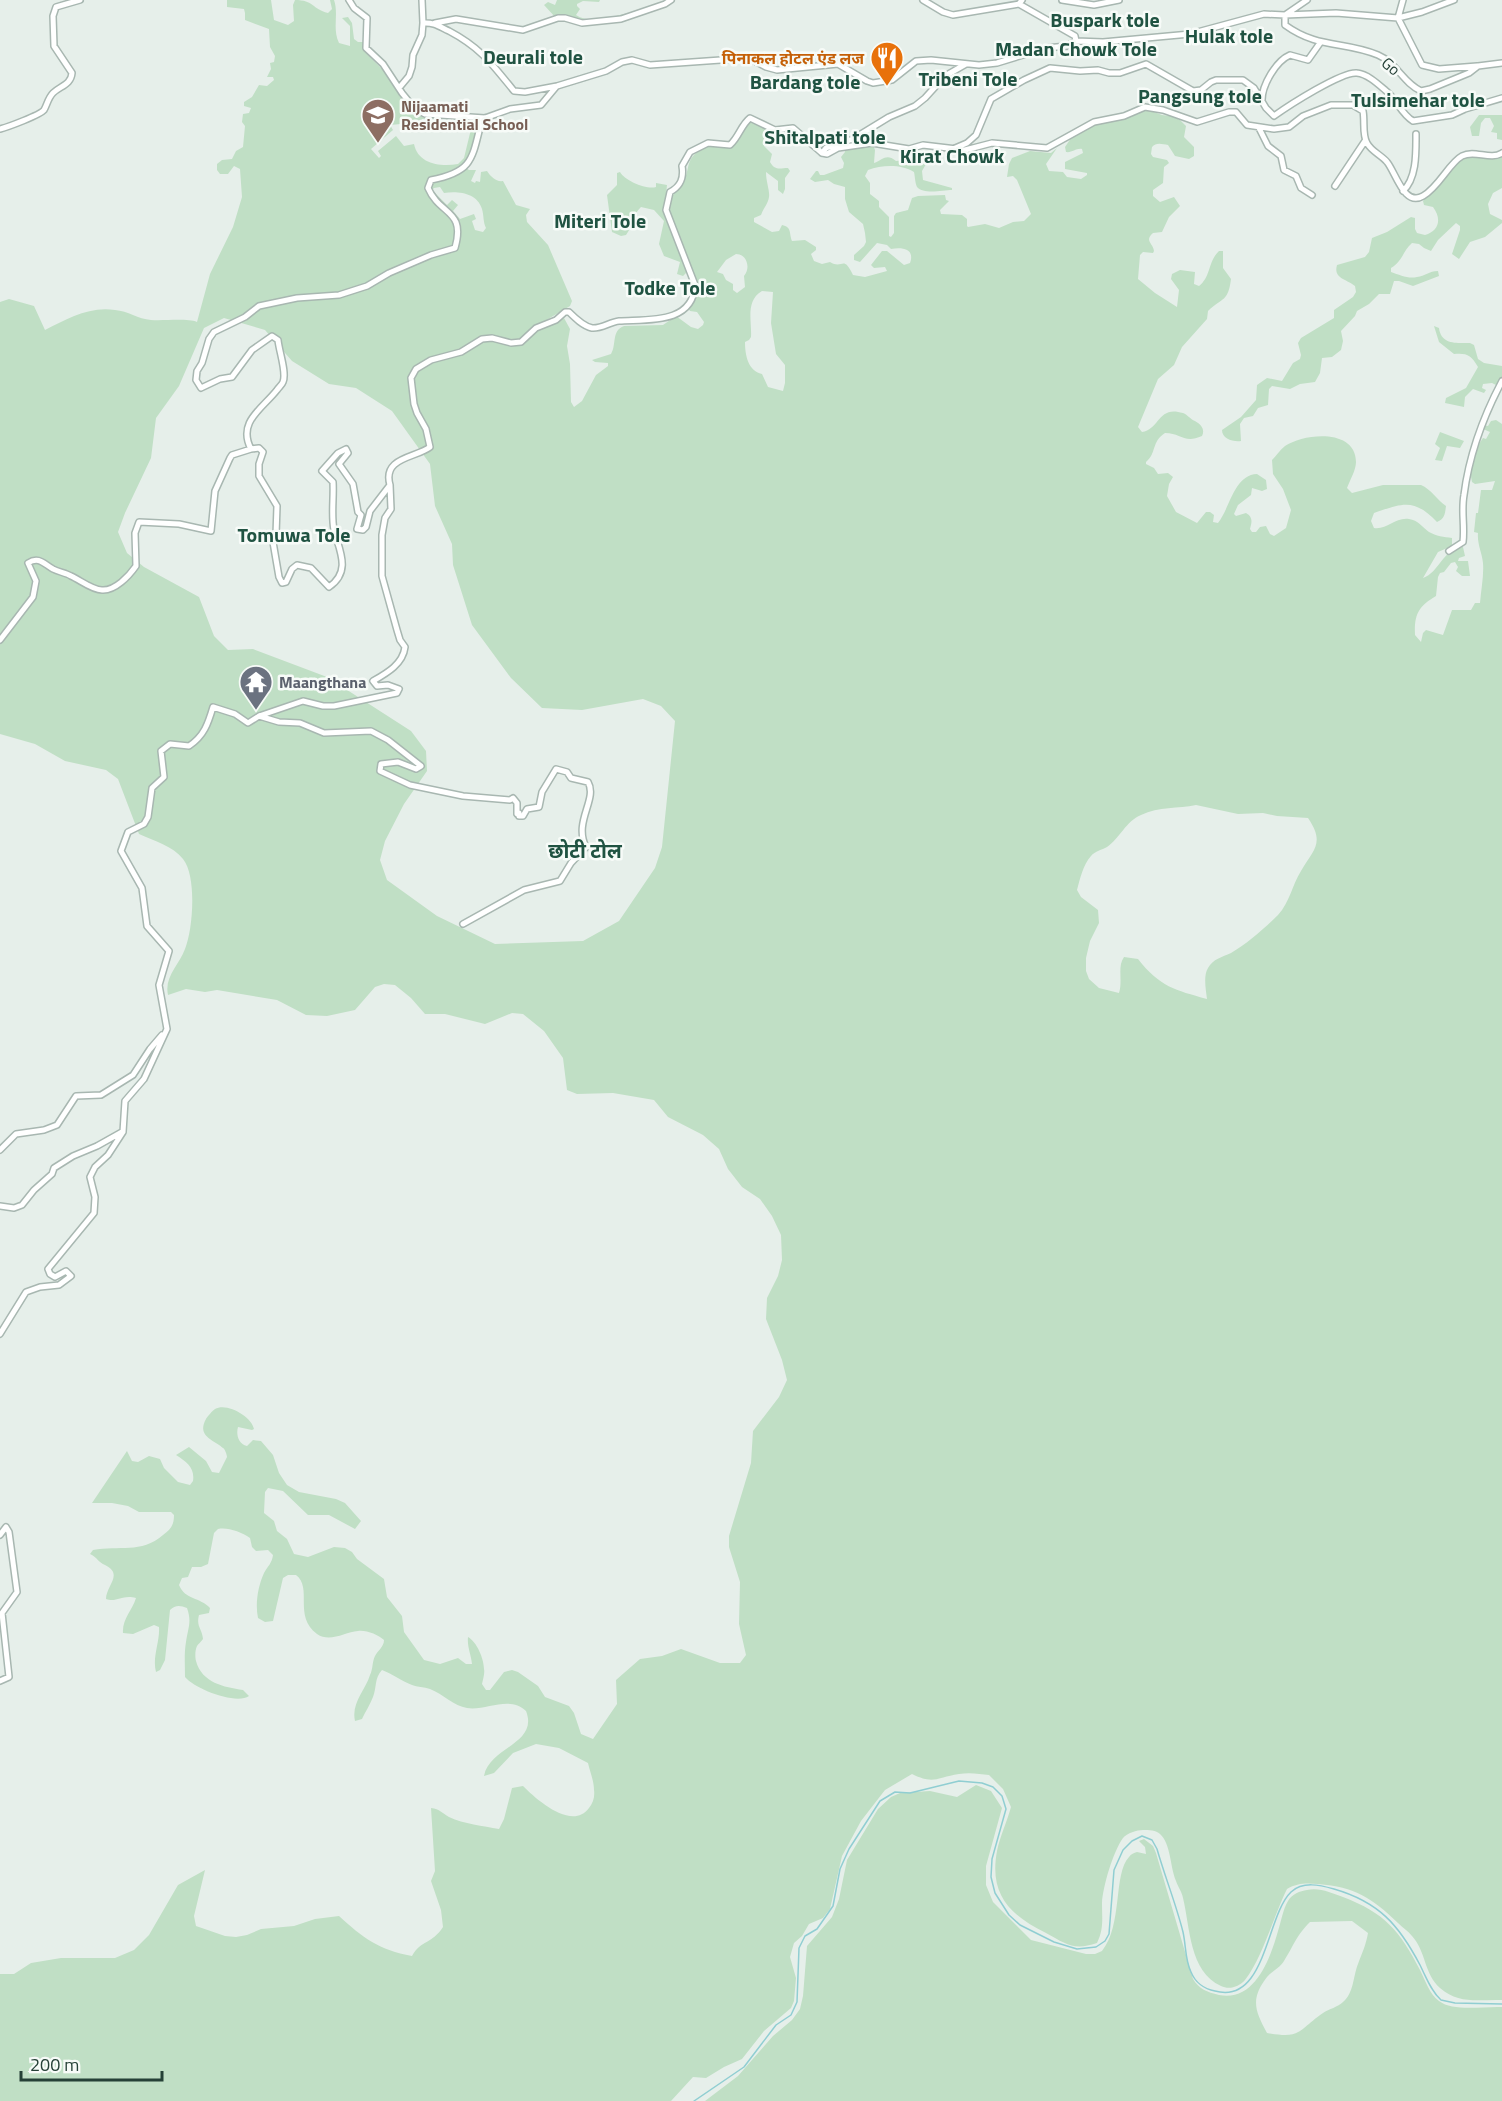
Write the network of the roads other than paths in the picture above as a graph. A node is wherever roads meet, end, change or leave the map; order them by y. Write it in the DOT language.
graph roads {
  1 [pos="80,0"];
  2 [pos="349,0"];
  3 [pos="422,0"];
  4 [pos="671,0"];
  5 [pos="923,0"];
  6 [pos="1062,0"];
  7 [pos="1119,0"];
  8 [pos="1306,0"];
  9 [pos="1403,0"];
  10 [pos="1454,0"];
  11 [pos="1070,1"];
  12 [pos="1021,2"];
  13 [pos="1285,15"];
  14 [pos="1398,18"];
  15 [pos="423,23"];
  16 [pos="434,23"];
  17 [pos="1076,41"];
  18 [pos="1320,43"];
  19 [pos="1502,63"];
  20 [pos="966,64"];
  21 [pos="1478,66"];
  22 [pos="557,86"];
  23 [pos="399,88"];
  24 [pos="1502,98"];
  25 [pos="1262,102"];
  26 [pos="1274,116"];
  27 [pos="485,118"];
  28 [pos="1259,128"];
  29 [pos="0,129"];
  30 [pos="1280,129"];
  31 [pos="1416,134"];
  32 [pos="1365,141"];
  33 [pos="953,148"];
  34 [pos="822,153"];
  35 [pos="1502,153"];
  36 [pos="1335,186"];
  37 [pos="1403,191"];
  38 [pos="1312,195"];
  39 [pos="1502,381"];
  40 [pos="251,449"];
  41 [pos="390,485"];
  42 [pos="1449,551"];
  43 [pos="0,640"];
  44 [pos="259,716"];
  45 [pos="463,924"];
  46 [pos="167,1029"];
  47 [pos="123,1132"];
  48 [pos="0,1150"];
  49 [pos="0,1206"];
  50 [pos="0,1334"];
  51 [pos="0,1535"];
  52 [pos="0,1681"];
  1 -- 29 [label="street"];
  2 -- 23 [label="street"];
  3 -- 15 [label="street"];
  4 -- 16 [label="street"];
  5 -- 12 [label="street"];
  6 -- 11 [label="street"];
  7 -- 11 [label="street"];
  8 -- 13 [label="street"];
  9 -- 14 [label="street"];
  10 -- 14 [label="street"];
  12 -- 17 [label="street"];
  13 -- 14 [label="street"];
  13 -- 17 [label="street"];
  13 -- 18 [label="street, Go"];
  14 -- 21 [label="street"];
  15 -- 16 [label="street"];
  15 -- 23 [label="street"];
  16 -- 22 [label="street"];
  17 -- 20 [label="street"];
  18 -- 21 [label="street, Go"];
  18 -- 25 [label="street"];
  19 -- 21 [label="street, Go"];
  20 -- 22 [label="street"];
  20 -- 34 [label="street"];
  22 -- 27 [label="street"];
  23 -- 27 [label="street"];
  24 -- 26 [label="street"];
  25 -- 26 [label="street"];
  25 -- 33 [label="street"];
  26 -- 30 [label="street"];
  27 -- 40 [label="street"];
  28 -- 30 [label="street"];
  28 -- 33 [label="street"];
  28 -- 38 [label="street"];
  30 -- 32 [label="street"];
  31 -- 37 [label="street"];
  32 -- 36 [label="street"];
  32 -- 37 [label="street"];
  33 -- 34 [label="street"];
  34 -- 41 [label="street"];
  35 -- 37 [label="street"];
  39 -- 42 [label="street"];
  40 -- 41 [label="street"];
  40 -- 43 [label="street"];
  41 -- 44 [label="street"];
  44 -- 45 [label="street"];
  44 -- 46 [label="street"];
  46 -- 47 [label="street"];
  46 -- 48 [label="street"];
  47 -- 49 [label="street"];
  47 -- 50 [label="street"];
  51 -- 52 [label="street"];
}
